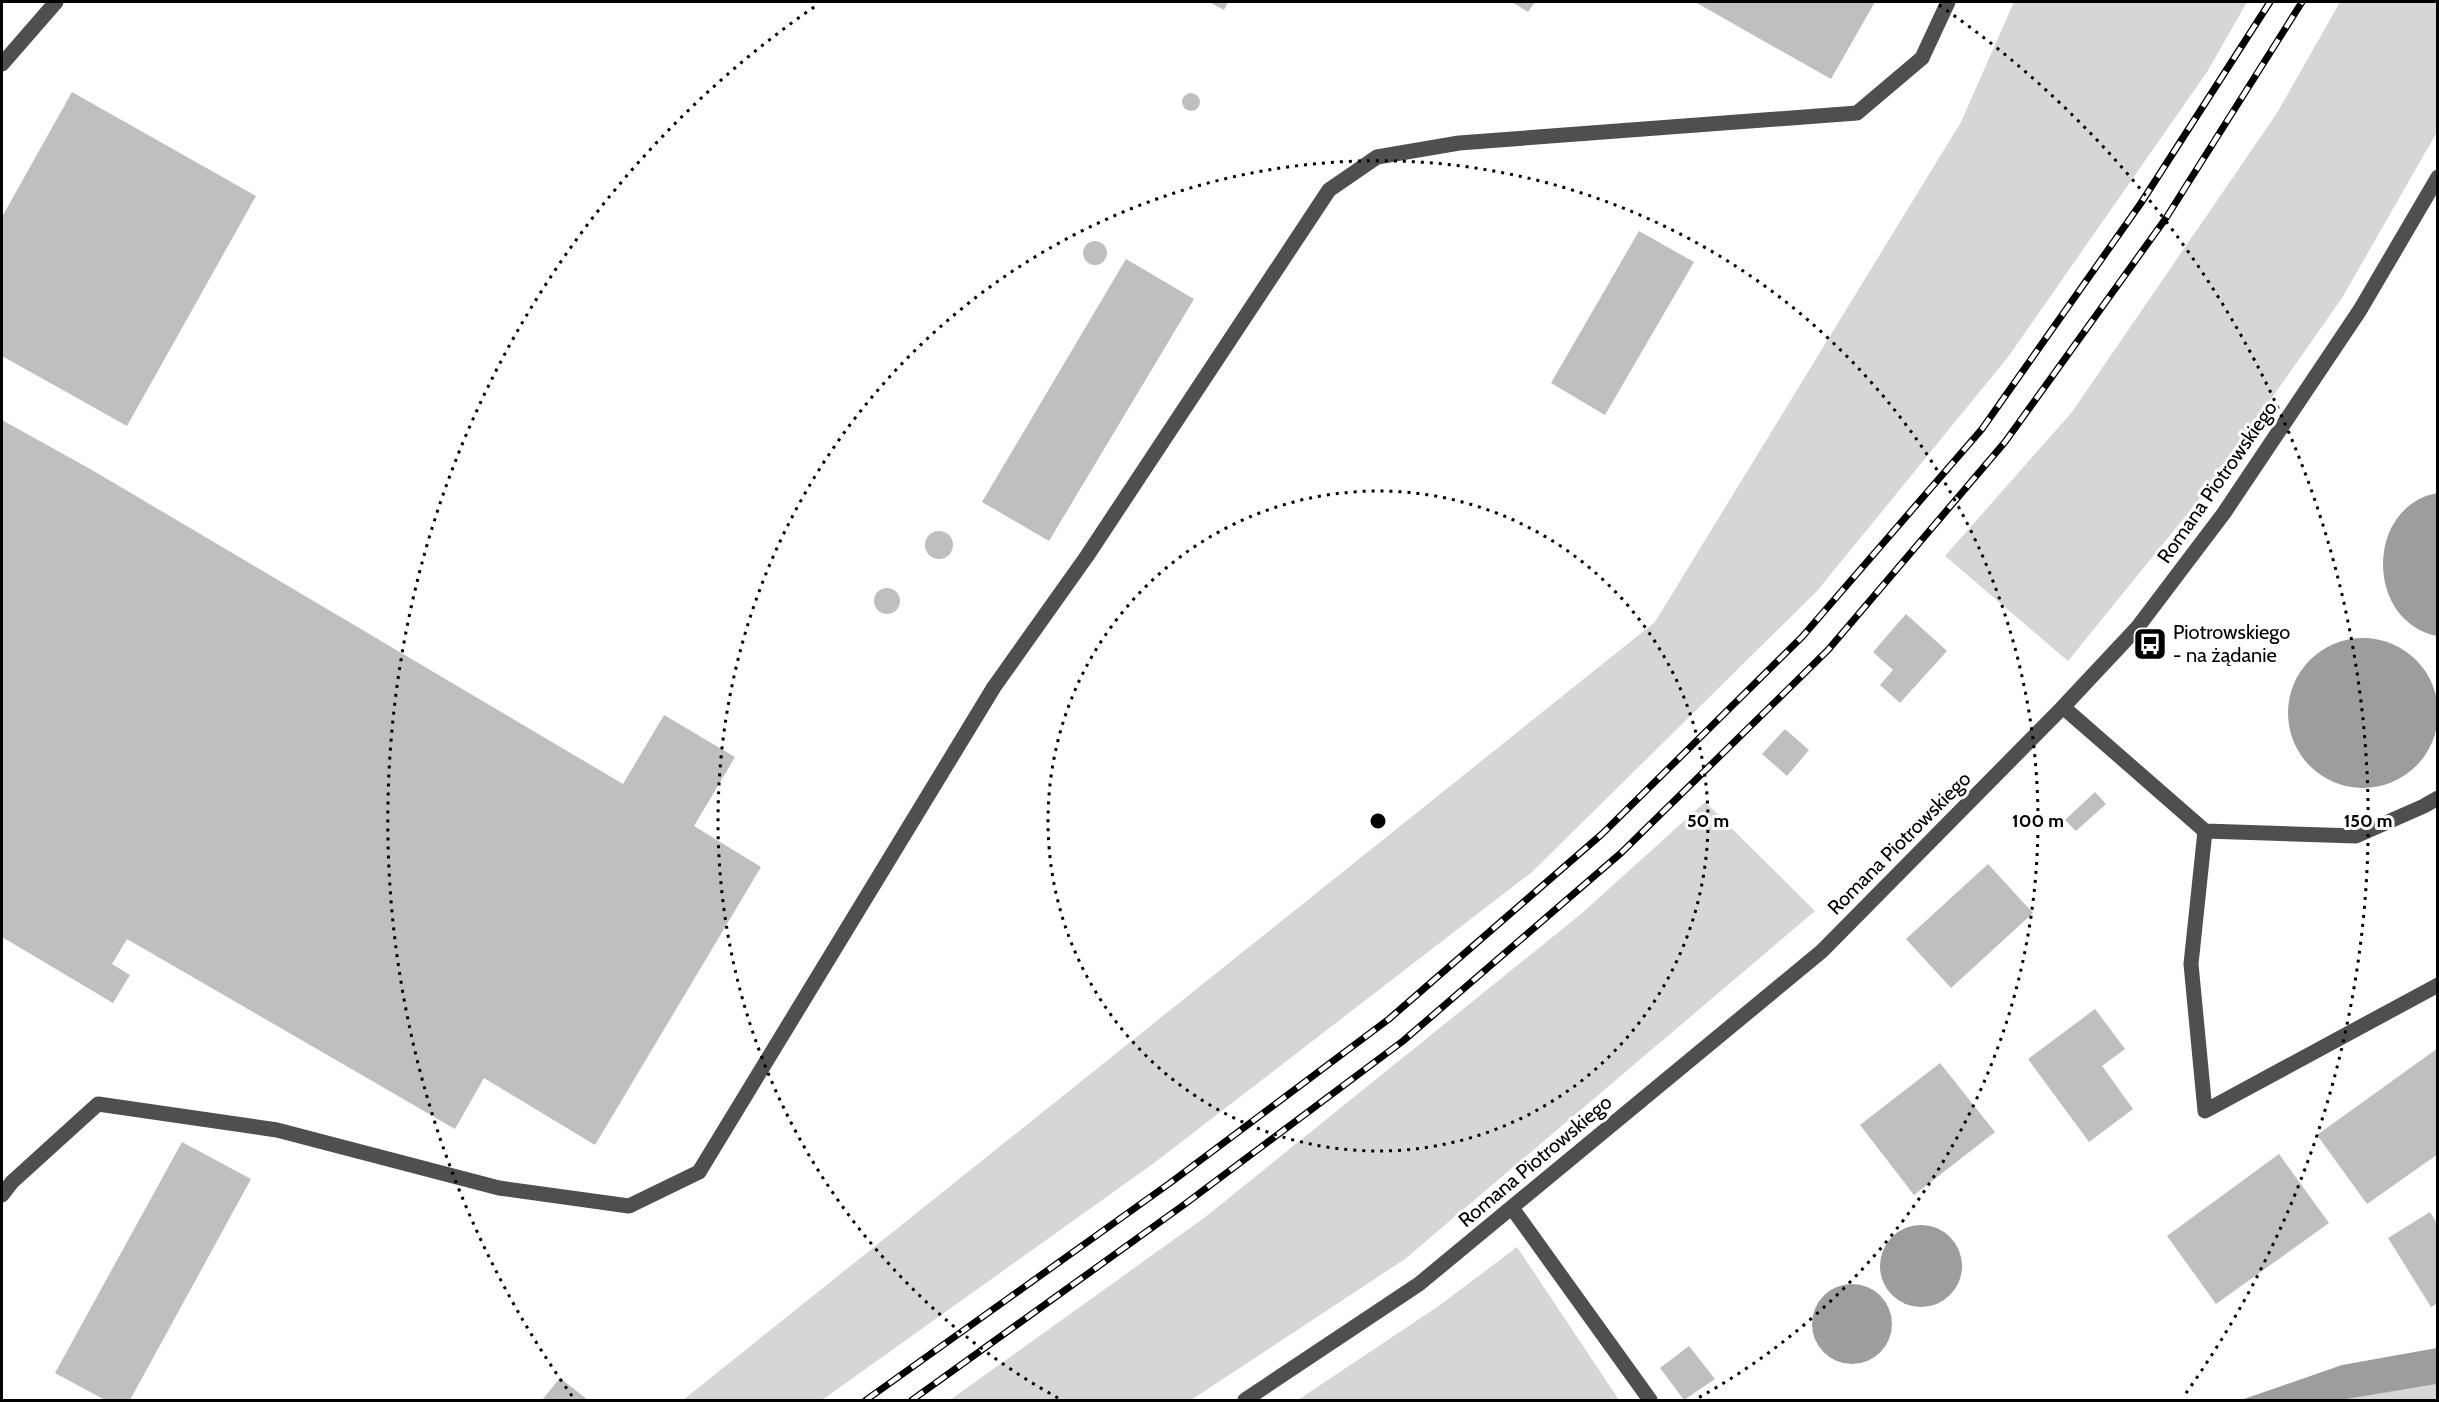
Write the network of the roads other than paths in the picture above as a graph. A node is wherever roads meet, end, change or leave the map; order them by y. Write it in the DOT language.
graph roads {
  1 [pos="56,2"];
  2 [pos="1948,2"];
  3 [pos="2,64"];
  4 [pos="2438,177"];
  5 [pos="2063,707"];
  6 [pos="2438,798"];
  7 [pos="2205,831"];
  8 [pos="2438,985"];
  9 [pos="2,1195"];
  10 [pos="1512,1208"];
  11 [pos="1245,1401"];
  12 [pos="1650,1401"];
  1 -- 3 [label="street"];
  2 -- 9 [label="street"];
  4 -- 5 [label="street, Romana Piotrowskiego"];
  5 -- 7 [label="street"];
  5 -- 10 [label="street, Romana Piotrowskiego"];
  6 -- 7 [label="street"];
  7 -- 8 [label="street"];
  10 -- 11 [label="street, Romana Piotrowskiego"];
  10 -- 12 [label="street"];
}
